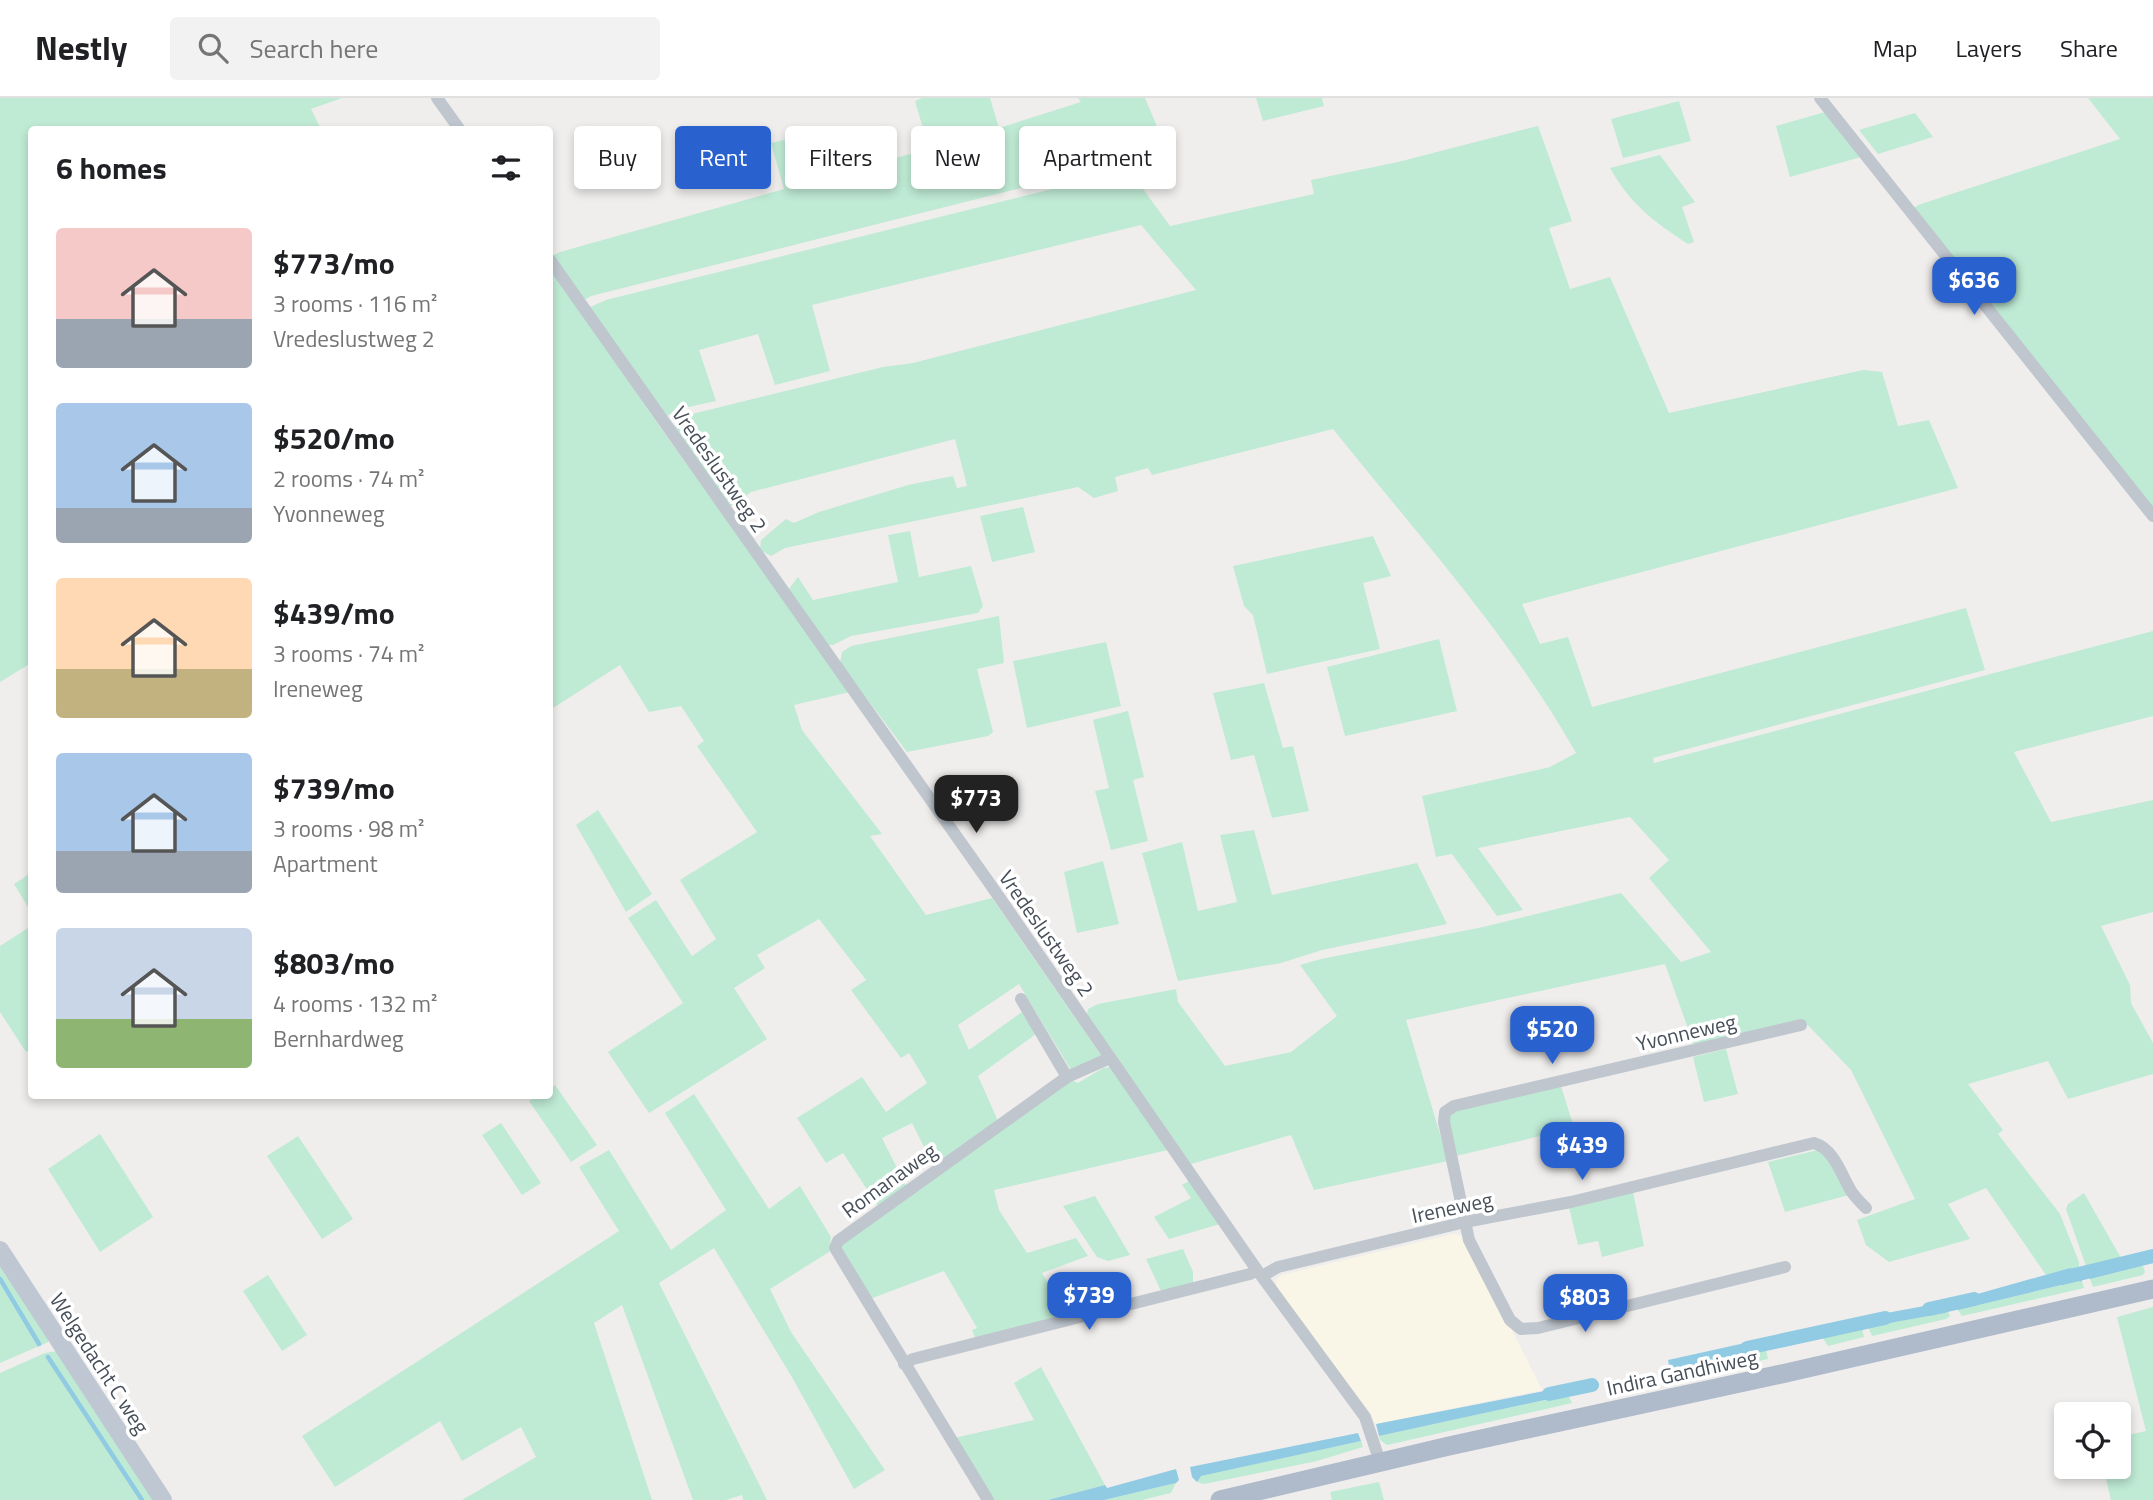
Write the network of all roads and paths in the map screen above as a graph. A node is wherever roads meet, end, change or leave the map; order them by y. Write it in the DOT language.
graph roads {
  1 [pos="437,98"];
  2 [pos="1820,98"];
  3 [pos="457,126"];
  4 [pos="553,264"];
  5 [pos="2153,516"];
  6 [pos="1021,999"];
  7 [pos="1801,1025"];
  8 [pos="1110,1058"];
  9 [pos="1067,1077"];
  10 [pos="1866,1208"];
  11 [pos="1465,1222"];
  12 [pos="0,1250"];
  13 [pos="1786,1267"];
  14 [pos="1260,1273"];
  15 [pos="2153,1289"];
  16 [pos="904,1364"];
  17 [pos="1378,1456"];
  18 [pos="163,1500"];
  19 [pos="988,1500"];
  20 [pos="1220,1500"];
  1 -- 3 [label="street"];
  2 -- 5 [label="street"];
  4 -- 8 [label="street, Vredeslustweg 2"];
  6 -- 9 [label="street"];
  7 -- 11 [label="street, Yvonneweg"];
  8 -- 9 [label="street"];
  8 -- 14 [label="street, Vredeslustweg 2"];
  9 -- 16 [label="street, Romanaweg"];
  10 -- 11 [label="street, Ireneweg"];
  11 -- 13 [label="street, Yvonneweg"];
  11 -- 14 [label="street, Ireneweg"];
  12 -- 18 [label="street, Welgedacht C weg"];
  14 -- 16 [label="street, Ireneweg"];
  14 -- 17 [label="street, Vredeslustweg 2"];
  15 -- 17 [label="main road, Indira Gandhiweg"];
  16 -- 19 [label="street, Romanaweg"];
  17 -- 20 [label="main road, Indira Gandhiweg"];
}
